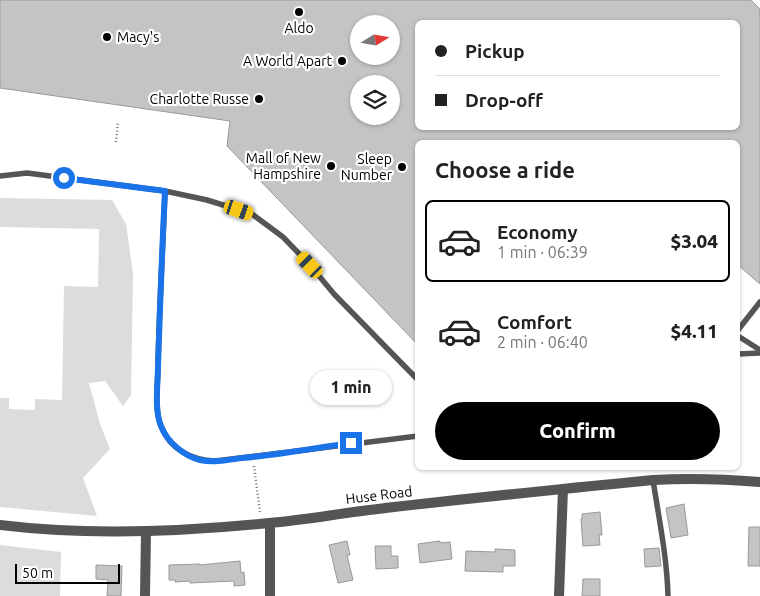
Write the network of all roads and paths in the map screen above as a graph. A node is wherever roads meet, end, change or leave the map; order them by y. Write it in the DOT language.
graph roads {
  1 [pos="118,122"];
  2 [pos="116,142"];
  3 [pos="0,176"];
  4 [pos="165,191"];
  5 [pos="760,302"];
  6 [pos="740,327"];
  7 [pos="740,337"];
  8 [pos="760,352"];
  9 [pos="740,354"];
  10 [pos="415,377"];
  11 [pos="415,436"];
  12 [pos="253,457"];
  13 [pos="653,480"];
  14 [pos="760,482"];
  15 [pos="563,489"];
  16 [pos="260,512"];
  17 [pos="270,523"];
  18 [pos="0,526"];
  19 [pos="146,531"];
  20 [pos="146,596"];
  21 [pos="270,596"];
  22 [pos="559,596"];
  23 [pos="668,596"];
  1 -- 2 [label="path"];
  3 -- 4 [label="lane"];
  4 -- 10 [label="lane"];
  4 -- 12 [label="lane"];
  5 -- 6 [label="lane"];
  7 -- 8 [label="lane"];
  8 -- 9 [label="lane"];
  11 -- 12 [label="lane"];
  12 -- 16 [label="path"];
  13 -- 14 [label="street, Huse Road"];
  13 -- 15 [label="street, Huse Road"];
  13 -- 23 [label="lane"];
  15 -- 17 [label="street, Huse Road"];
  15 -- 22 [label="street"];
  17 -- 19 [label="street, Huse Road"];
  17 -- 21 [label="street"];
  18 -- 19 [label="street, Huse Road"];
  19 -- 20 [label="street"];
}
